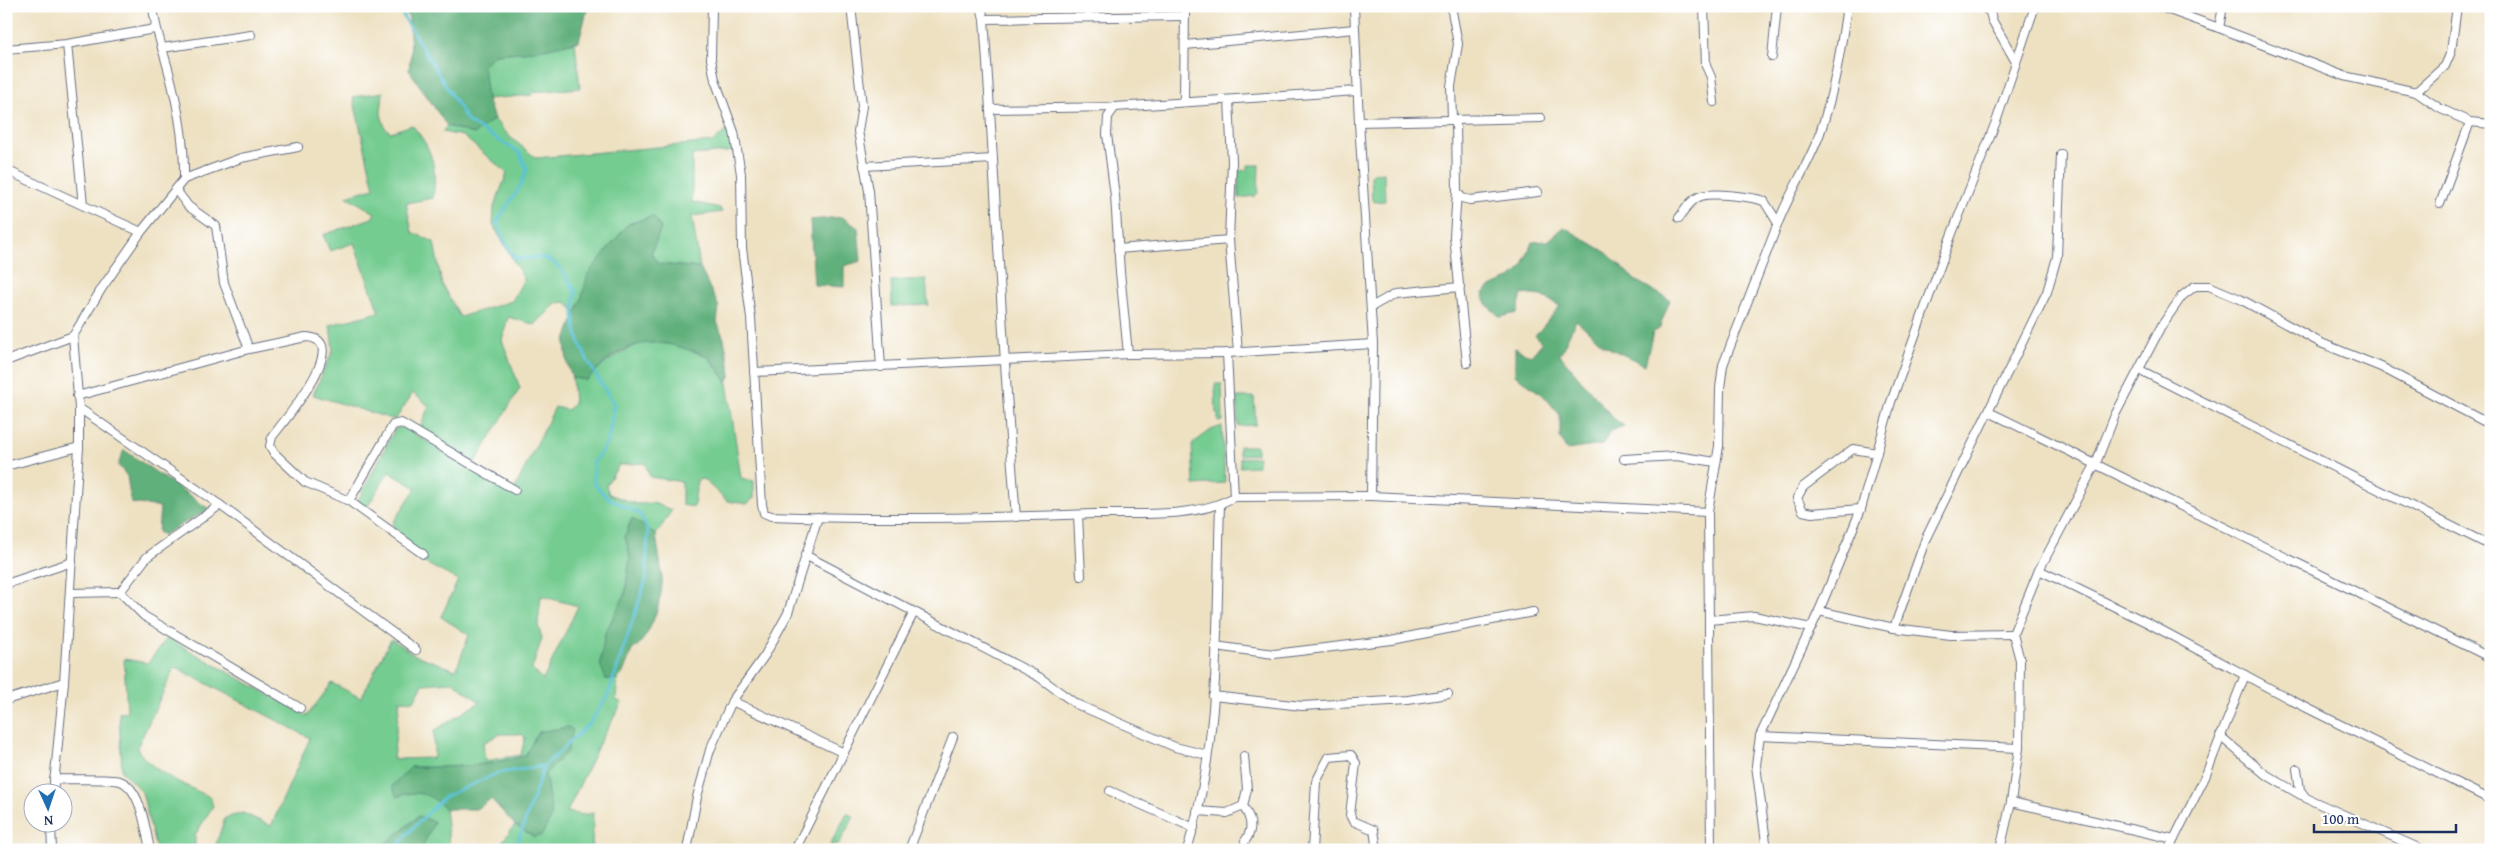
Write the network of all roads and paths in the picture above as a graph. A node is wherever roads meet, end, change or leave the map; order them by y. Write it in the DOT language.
graph roads {
  1 [pos="152,6"];
  2 [pos="712,6"];
  3 [pos="851,6"];
  4 [pos="981,6"];
  5 [pos="1185,6"];
  6 [pos="1354,6"];
  7 [pos="1451,6"];
  8 [pos="1704,6"];
  9 [pos="1777,6"];
  10 [pos="1847,6"];
  11 [pos="1982,6"];
  12 [pos="2035,6"];
  13 [pos="2158,6"];
  14 [pos="2223,6"];
  15 [pos="2457,6"];
  16 [pos="1185,16"];
  17 [pos="984,19"];
  18 [pos="2219,28"];
  19 [pos="155,29"];
  20 [pos="1355,29"];
  21 [pos="251,35"];
  22 [pos="67,44"];
  23 [pos="1185,46"];
  24 [pos="162,48"];
  25 [pos="6,49"];
  26 [pos="1772,57"];
  27 [pos="2016,62"];
  28 [pos="1357,91"];
  29 [pos="2416,92"];
  30 [pos="1229,100"];
  31 [pos="1184,101"];
  32 [pos="1714,102"];
  33 [pos="1115,107"];
  34 [pos="990,109"];
  35 [pos="1541,118"];
  36 [pos="1454,119"];
  37 [pos="1359,122"];
  38 [pos="2470,122"];
  39 [pos="2491,124"];
  40 [pos="298,147"];
  41 [pos="2061,154"];
  42 [pos="993,160"];
  43 [pos="864,166"];
  44 [pos="6,170"];
  45 [pos="184,179"];
  46 [pos="176,190"];
  47 [pos="1457,192"];
  48 [pos="1538,192"];
  49 [pos="2440,204"];
  50 [pos="84,205"];
  51 [pos="1679,218"];
  52 [pos="1778,223"];
  53 [pos="141,232"];
  54 [pos="1228,240"];
  55 [pos="1118,249"];
  56 [pos="1460,286"];
  57 [pos="1371,307"];
  58 [pos="73,336"];
  59 [pos="1373,344"];
  60 [pos="249,349"];
  61 [pos="1238,352"];
  62 [pos="1227,353"];
  63 [pos="1128,354"];
  64 [pos="1003,360"];
  65 [pos="6,361"];
  66 [pos="1467,363"];
  67 [pos="881,367"];
  68 [pos="2140,370"];
  69 [pos="754,372"];
  70 [pos="77,396"];
  71 [pos="79,408"];
  72 [pos="1989,412"];
  73 [pos="2491,425"];
  74 [pos="79,447"];
  75 [pos="1877,453"];
  76 [pos="1624,460"];
  77 [pos="1716,462"];
  78 [pos="2096,463"];
  79 [pos="6,466"];
  80 [pos="515,490"];
  81 [pos="1371,496"];
  82 [pos="1234,497"];
  83 [pos="349,501"];
  84 [pos="220,505"];
  85 [pos="1220,505"];
  86 [pos="1861,509"];
  87 [pos="1708,512"];
  88 [pos="1078,515"];
  89 [pos="1016,516"];
  90 [pos="818,517"];
  91 [pos="2491,546"];
  92 [pos="423,554"];
  93 [pos="805,555"];
  94 [pos="72,562"];
  95 [pos="2039,570"];
  96 [pos="1081,576"];
  97 [pos="6,584"];
  98 [pos="120,592"];
  99 [pos="71,593"];
  100 [pos="1818,611"];
  101 [pos="914,612"];
  102 [pos="1533,612"];
  103 [pos="1709,620"];
  104 [pos="1811,628"];
  105 [pos="1894,628"];
  106 [pos="2013,634"];
  107 [pos="1215,646"];
  108 [pos="416,650"];
  109 [pos="2491,658"];
  110 [pos="2245,675"];
  111 [pos="64,682"];
  112 [pos="1448,694"];
  113 [pos="1213,696"];
  114 [pos="6,700"];
  115 [pos="732,700"];
  116 [pos="300,708"];
  117 [pos="1760,736"];
  118 [pos="2220,736"];
  119 [pos="953,738"];
  120 [pos="2019,748"];
  121 [pos="844,753"];
  122 [pos="1207,756"];
  123 [pos="1244,756"];
  124 [pos="2297,769"];
  125 [pos="54,779"];
  126 [pos="54,784"];
  127 [pos="1110,791"];
  128 [pos="2301,795"];
  129 [pos="2491,800"];
  130 [pos="2011,802"];
  131 [pos="1243,806"];
  132 [pos="1197,811"];
  133 [pos="1194,828"];
  134 [pos="51,834"];
  135 [pos="2174,839"];
  136 [pos="1245,841"];
  137 [pos="52,850"];
  138 [pos="150,850"];
  139 [pos="687,850"];
  140 [pos="795,850"];
  141 [pos="909,850"];
  142 [pos="1187,850"];
  143 [pos="1312,850"];
  144 [pos="1377,850"];
  145 [pos="1711,850"];
  146 [pos="1767,850"];
  147 [pos="2000,850"];
  148 [pos="2168,850"];
  149 [pos="2423,850"];
  1 -- 19 [label="street"];
  2 -- 69 [label="street"];
  3 -- 43 [label="street"];
  4 -- 17 [label="street"];
  5 -- 16 [label="street"];
  6 -- 20 [label="street"];
  7 -- 36 [label="street"];
  8 -- 32 [label="street"];
  9 -- 26 [label="street"];
  10 -- 52 [label="street"];
  11 -- 27 [label="street"];
  12 -- 27 [label="street"];
  13 -- 18 [label="street"];
  14 -- 18 [label="street"];
  15 -- 29 [label="street"];
  16 -- 17 [label="street"];
  16 -- 23 [label="street"];
  17 -- 34 [label="street"];
  18 -- 29 [label="street"];
  19 -- 22 [label="street"];
  19 -- 24 [label="street"];
  20 -- 23 [label="street"];
  20 -- 28 [label="street"];
  21 -- 24 [label="street"];
  22 -- 25 [label="street"];
  22 -- 50 [label="street"];
  23 -- 31 [label="street"];
  24 -- 45 [label="street"];
  27 -- 75 [label="street"];
  28 -- 30 [label="street"];
  28 -- 37 [label="street"];
  29 -- 38 [label="street"];
  30 -- 31 [label="street"];
  30 -- 54 [label="street"];
  31 -- 33 [label="street"];
  33 -- 34 [label="street"];
  33 -- 55 [label="street"];
  34 -- 42 [label="street"];
  35 -- 36 [label="street"];
  36 -- 37 [label="street"];
  36 -- 47 [label="street"];
  37 -- 57 [label="street"];
  38 -- 39 [label="street"];
  38 -- 49 [label="street"];
  40 -- 45 [label="street"];
  41 -- 72 [label="street"];
  42 -- 43 [label="street"];
  42 -- 64 [label="street"];
  43 -- 67 [label="street"];
  44 -- 50 [label="street"];
  45 -- 46 [label="street"];
  46 -- 53 [label="street"];
  46 -- 60 [label="street"];
  47 -- 48 [label="street"];
  47 -- 56 [label="street"];
  50 -- 53 [label="street"];
  51 -- 52 [label="street"];
  52 -- 77 [label="street"];
  53 -- 58 [label="street"];
  54 -- 55 [label="street"];
  54 -- 61 [label="street"];
  55 -- 63 [label="street"];
  56 -- 57 [label="street"];
  56 -- 66 [label="street"];
  57 -- 59 [label="street"];
  58 -- 65 [label="street"];
  58 -- 70 [label="street"];
  59 -- 61 [label="street"];
  59 -- 81 [label="street"];
  60 -- 70 [label="street"];
  60 -- 83 [label="street"];
  61 -- 62 [label="street"];
  62 -- 63 [label="street"];
  62 -- 82 [label="street"];
  63 -- 64 [label="street"];
  64 -- 67 [label="street"];
  64 -- 89 [label="street"];
  67 -- 69 [label="street"];
  68 -- 73 [label="street"];
  68 -- 78 [label="street"];
  68 -- 91 [label="street"];
  69 -- 90 [label="street"];
  70 -- 71 [label="street"];
  71 -- 74 [label="street"];
  71 -- 84 [label="street"];
  72 -- 78 [label="street"];
  72 -- 105 [label="street"];
  74 -- 79 [label="street"];
  74 -- 94 [label="street"];
  75 -- 86 [label="street"];
  75 -- 86 [label="street"];
  76 -- 77 [label="street"];
  77 -- 87 [label="street"];
  78 -- 95 [label="street"];
  78 -- 109 [label="street"];
  80 -- 83 [label="street"];
  81 -- 82 [label="street"];
  81 -- 87 [label="street"];
  82 -- 85 [label="street"];
  83 -- 92 [label="street"];
  84 -- 98 [label="street"];
  84 -- 108 [label="street"];
  85 -- 88 [label="street"];
  85 -- 107 [label="street"];
  86 -- 100 [label="street"];
  87 -- 103 [label="street"];
  88 -- 89 [label="street"];
  88 -- 96 [label="street"];
  89 -- 90 [label="street"];
  90 -- 93 [label="street"];
  93 -- 101 [label="street"];
  93 -- 115 [label="street"];
  94 -- 97 [label="street"];
  94 -- 99 [label="street"];
  95 -- 106 [label="street"];
  95 -- 110 [label="street"];
  98 -- 99 [label="street"];
  98 -- 116 [label="street"];
  99 -- 111 [label="street"];
  100 -- 104 [label="street"];
  100 -- 105 [label="street"];
  101 -- 121 [label="street"];
  101 -- 122 [label="street"];
  102 -- 107 [label="street"];
  103 -- 104 [label="street"];
  103 -- 145 [label="street"];
  104 -- 117 [label="street"];
  105 -- 106 [label="street"];
  106 -- 120 [label="street"];
  107 -- 113 [label="street"];
  110 -- 118 [label="street"];
  110 -- 129 [label="street"];
  111 -- 114 [label="street"];
  111 -- 125 [label="street"];
  112 -- 113 [label="street"];
  113 -- 122 [label="street"];
  115 -- 121 [label="street"];
  115 -- 139 [label="street"];
  117 -- 120 [label="street"];
  117 -- 146 [label="street"];
  118 -- 128 [label="street"];
  118 -- 135 [label="street"];
  119 -- 141 [label="street"];
  120 -- 130 [label="street"];
  121 -- 140 [label="street"];
  122 -- 132 [label="street"];
  123 -- 131 [label="street"];
  124 -- 128 [label="street"];
  125 -- 126 [label="street"];
  125 -- 138 [label="street"];
  127 -- 133 [label="street"];
  128 -- 149 [label="street"];
  130 -- 135 [label="street"];
  130 -- 147 [label="street"];
  131 -- 132 [label="street"];
  131 -- 136 [label="street"];
  132 -- 133 [label="street"];
  133 -- 142 [label="street"];
  134 -- 137 [label="street"];
  135 -- 148 [label="street"];
  143 -- 144 [label="street"];
}
